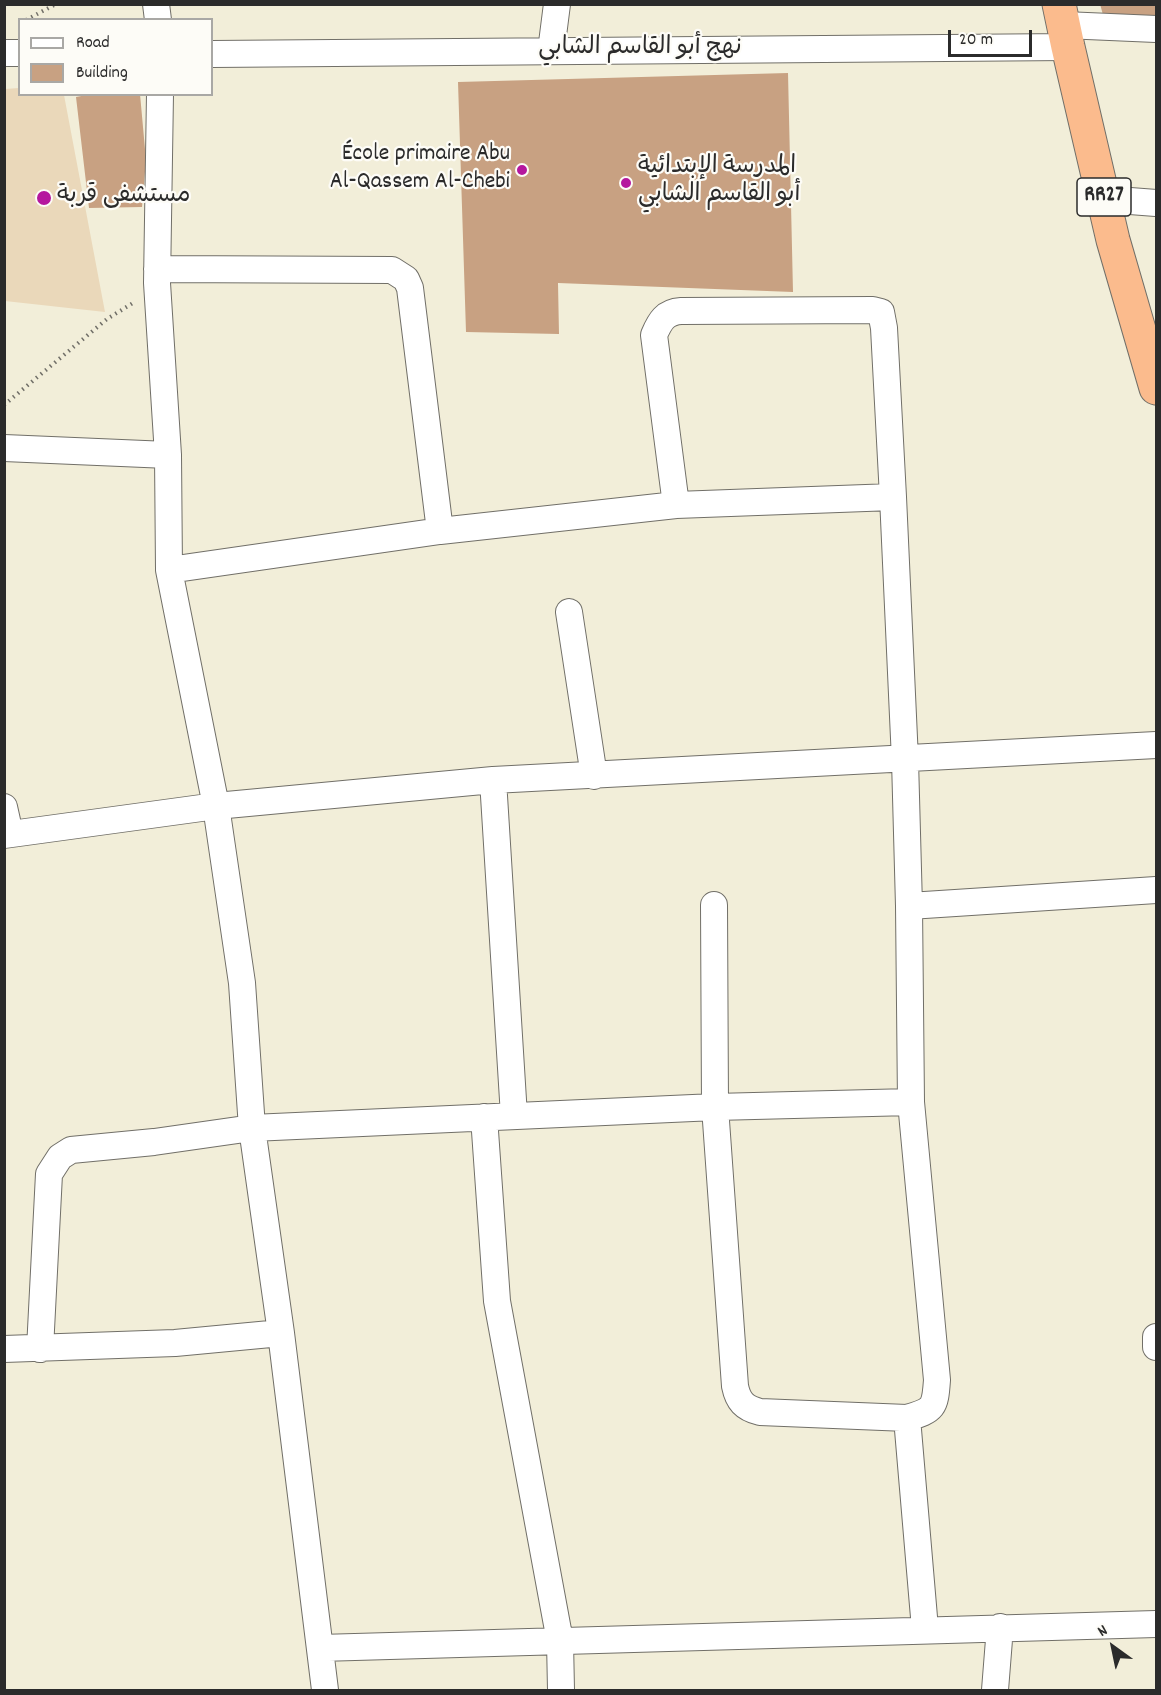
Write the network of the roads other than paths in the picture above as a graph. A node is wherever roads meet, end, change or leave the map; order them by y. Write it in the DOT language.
graph roads {
  1 [pos="557,4"];
  2 [pos="1064,26"];
  3 [pos="1156,30"];
  4 [pos="551,51"];
  5 [pos="213,54"];
  6 [pos="160,96"];
  7 [pos="1104,199"];
  8 [pos="1156,203"];
  9 [pos="157,276"];
  10 [pos="1156,388"];
  11 [pos="4,448"];
  12 [pos="168,456"];
  13 [pos="894,497"];
  14 [pos="676,505"];
  15 [pos="440,531"];
  16 [pos="169,570"];
  17 [pos="569,612"];
  18 [pos="1156,745"];
  19 [pos="904,760"];
  20 [pos="594,776"];
  21 [pos="493,780"];
  22 [pos="216,806"];
  23 [pos="4,807"];
  24 [pos="7,835"];
  25 [pos="1156,890"];
  26 [pos="714,905"];
  27 [pos="909,906"];
  28 [pos="911,1102"];
  29 [pos="715,1107"];
  30 [pos="514,1116"];
  31 [pos="484,1117"];
  32 [pos="252,1128"];
  33 [pos="281,1333"];
  34 [pos="4,1349"];
  35 [pos="40,1349"];
  36 [pos="907,1418"];
  37 [pos="1156,1623"];
  38 [pos="1000,1627"];
  39 [pos="925,1629"];
  40 [pos="560,1641"];
  41 [pos="320,1648"];
  42 [pos="325,1690"];
  43 [pos="561,1690"];
  44 [pos="995,1690"];
  1 -- 4 [label="street"];
  2 -- 3 [label="street, نهج أبو القاسم الشابي"];
  2 -- 4 [label="street, نهج أبو القاسم الشابي"];
  2 -- 7 [label="highway, RR27"];
  4 -- 5 [label="street, نهج أبو القاسم الشابي"];
  6 -- 9 [label="street"];
  7 -- 8 [label="street"];
  7 -- 10 [label="highway, RR27"];
  9 -- 12 [label="street"];
  9 -- 15 [label="street"];
  11 -- 12 [label="street"];
  12 -- 16 [label="street"];
  13 -- 14 [label="street"];
  13 -- 14 [label="street"];
  13 -- 19 [label="street"];
  14 -- 15 [label="street"];
  15 -- 16 [label="street"];
  16 -- 22 [label="street"];
  17 -- 20 [label="street"];
  18 -- 19 [label="street"];
  19 -- 20 [label="street"];
  19 -- 27 [label="street"];
  20 -- 21 [label="street"];
  21 -- 22 [label="street"];
  21 -- 30 [label="street"];
  22 -- 24 [label="street"];
  22 -- 32 [label="street"];
  23 -- 24 [label="street"];
  25 -- 27 [label="street"];
  26 -- 29 [label="street"];
  27 -- 28 [label="street"];
  28 -- 29 [label="street"];
  28 -- 36 [label="street"];
  29 -- 30 [label="street"];
  29 -- 36 [label="street"];
  30 -- 31 [label="street"];
  31 -- 32 [label="street"];
  31 -- 40 [label="street"];
  32 -- 33 [label="street"];
  32 -- 35 [label="street"];
  33 -- 35 [label="street"];
  33 -- 41 [label="street"];
  34 -- 35 [label="street"];
  36 -- 39 [label="street"];
  37 -- 38 [label="street"];
  38 -- 39 [label="street"];
  38 -- 44 [label="street"];
  39 -- 40 [label="street"];
  40 -- 41 [label="street"];
  40 -- 43 [label="street"];
  41 -- 42 [label="street"];
}
